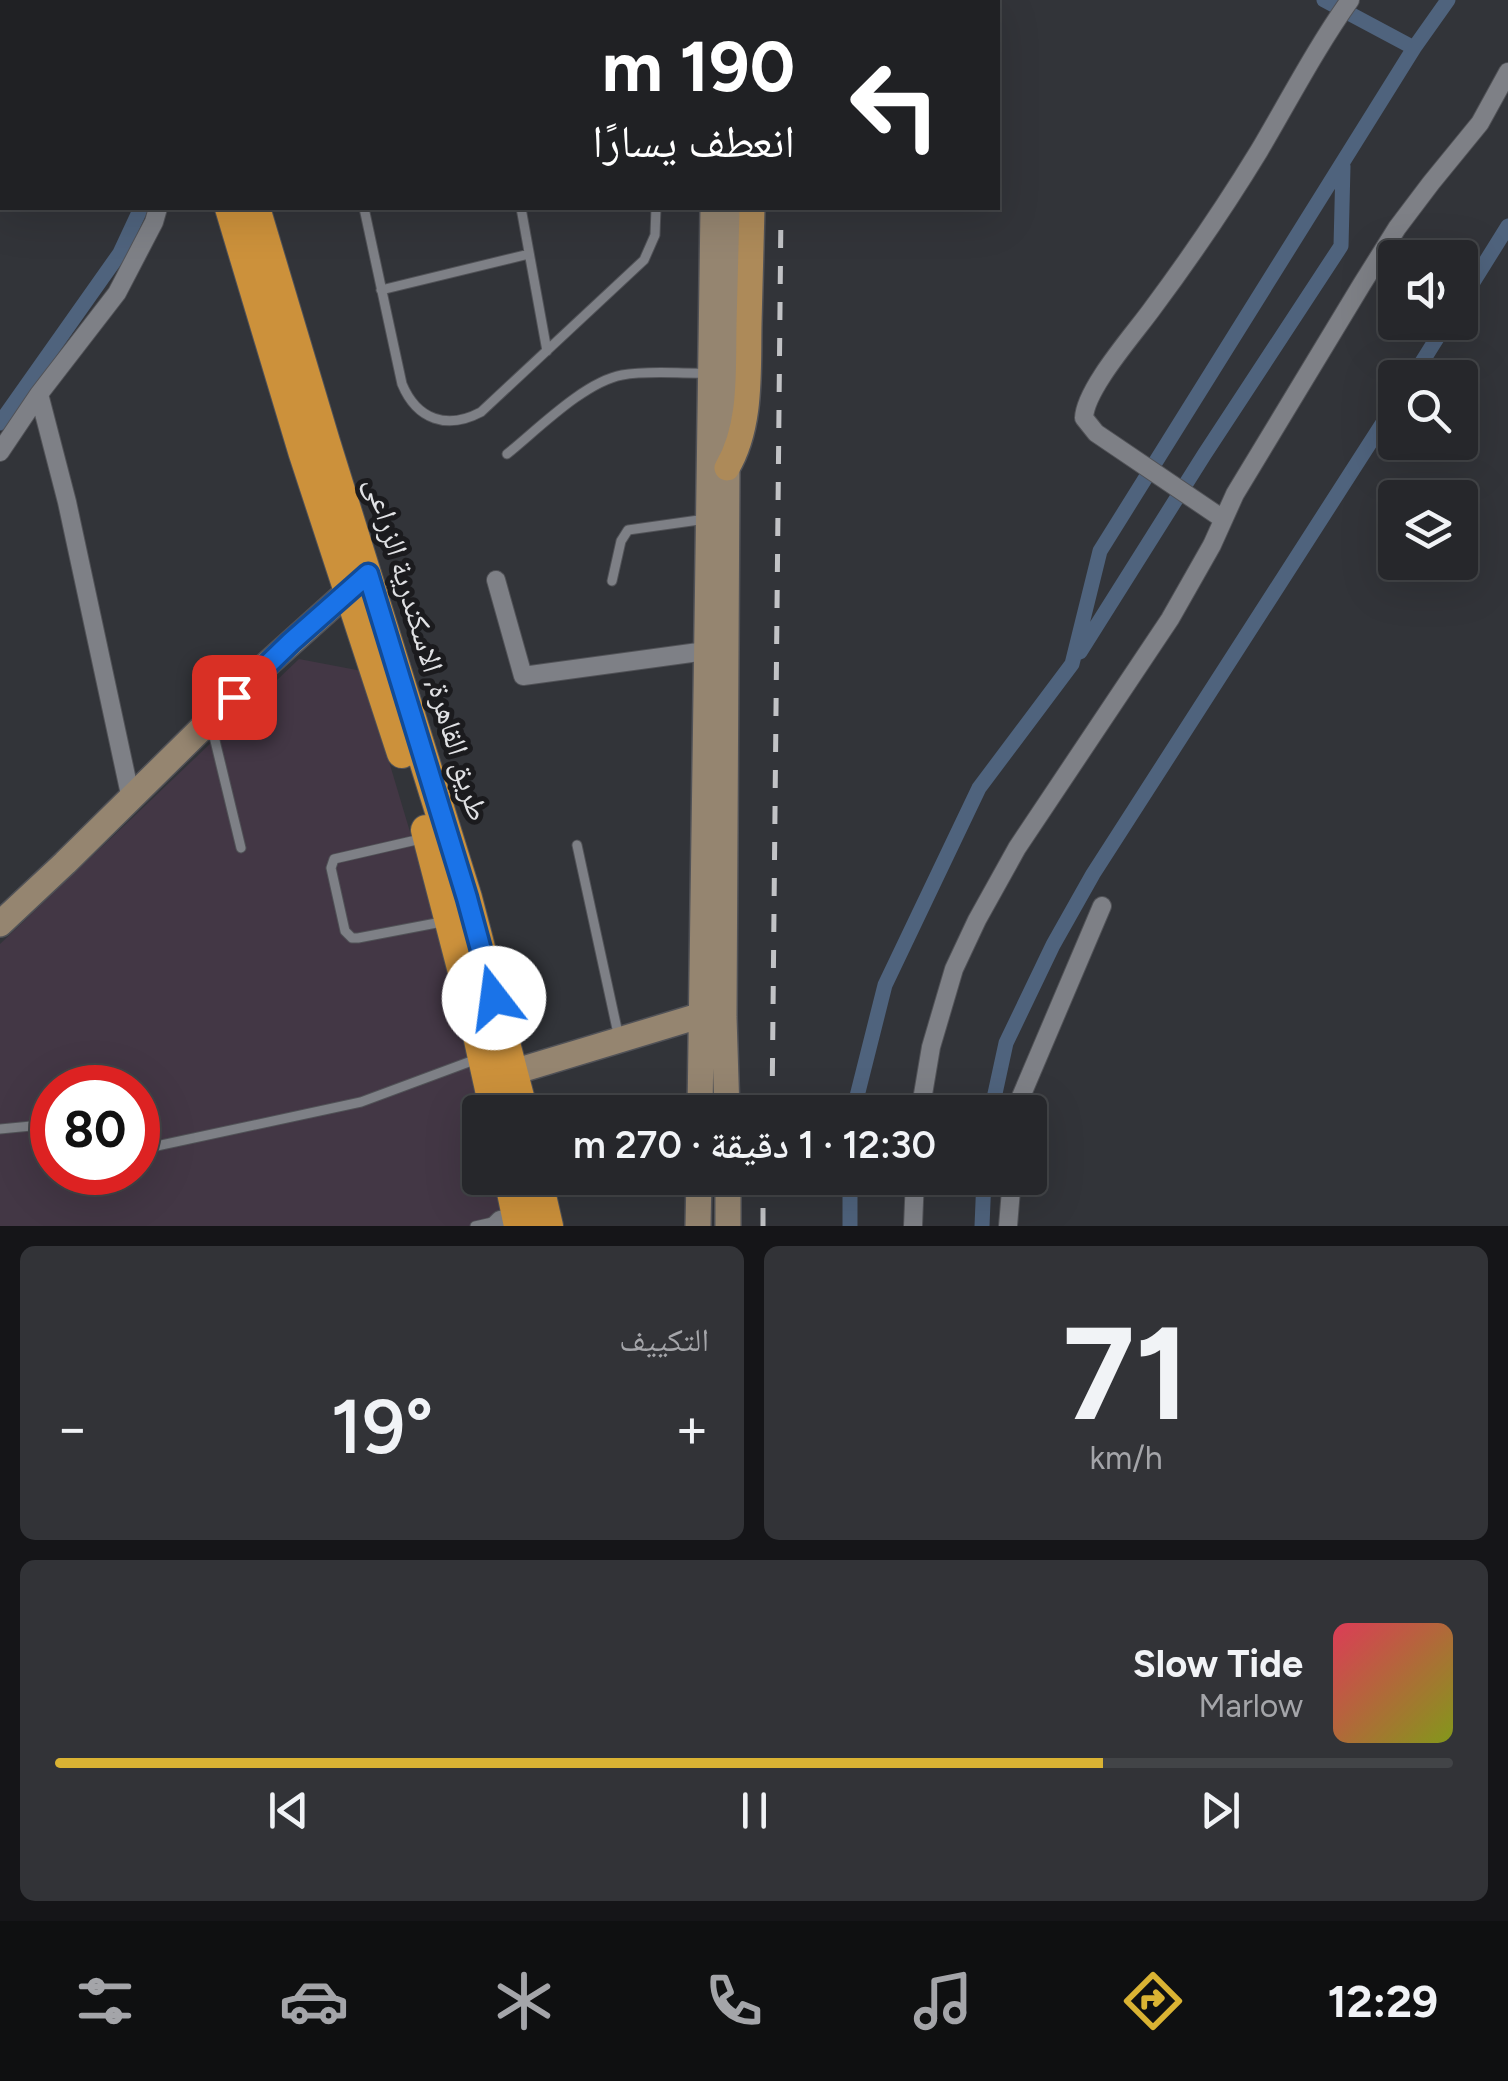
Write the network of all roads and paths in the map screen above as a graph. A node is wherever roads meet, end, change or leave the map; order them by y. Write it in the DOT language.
graph roads {
  1 [pos="1350,0"];
  2 [pos="1508,72"];
  3 [pos="157,210"];
  4 [pos="231,210"];
  5 [pos="257,210"];
  6 [pos="364,210"];
  7 [pos="520,210"];
  8 [pos="656,210"];
  9 [pos="713,210"];
  10 [pos="732,210"];
  11 [pos="752,210"];
  12 [pos="529,254"];
  13 [pos="381,290"];
  14 [pos="547,351"];
  15 [pos="710,373"];
  16 [pos="40,394"];
  17 [pos="0,452"];
  18 [pos="507,454"];
  19 [pos="727,468"];
  20 [pos="708,518"];
  21 [pos="1223,518"];
  22 [pos="496,580"];
  23 [pos="612,581"];
  24 [pos="358,582"];
  25 [pos="706,651"];
  26 [pos="210,722"];
  27 [pos="131,800"];
  28 [pos="428,837"];
  29 [pos="577,846"];
  30 [pos="241,848"];
  31 [pos="1102,906"];
  32 [pos="450,921"];
  33 [pos="0,924"];
  34 [pos="702,1016"];
  35 [pos="619,1040"];
  36 [pos="495,1070"];
  37 [pos="495,1095"];
  38 [pos="512,1095"];
  39 [pos="700,1095"];
  40 [pos="727,1095"];
  41 [pos="923,1095"];
  42 [pos="1022,1095"];
  43 [pos="30,1126"];
  44 [pos="0,1129"];
  45 [pos="160,1145"];
  46 [pos="509,1195"];
  47 [pos="541,1195"];
  48 [pos="699,1195"];
  49 [pos="728,1195"];
  50 [pos="915,1195"];
  51 [pos="1011,1195"];
  52 [pos="508,1222"];
  53 [pos="476,1226"];
  54 [pos="548,1226"];
  55 [pos="698,1226"];
  56 [pos="728,1226"];
  57 [pos="914,1226"];
  58 [pos="1008,1226"];
  1 -- 21 [label="street"];
  2 -- 21 [label="street"];
  3 -- 16 [label="street"];
  4 -- 24 [label="highway, طريق القاهرة, الاسكندرية الزراعى"];
  5 -- 24 [label="highway, طريق القاهرة, الاسكندرية الزراعى"];
  6 -- 13 [label="lane"];
  7 -- 12 [label="lane"];
  8 -- 14 [label="lane"];
  9 -- 15 [label="main road"];
  10 -- 19 [label="main road"];
  11 -- 19 [label="main road"];
  12 -- 13 [label="lane"];
  12 -- 14 [label="lane"];
  13 -- 14 [label="lane"];
  15 -- 18 [label="lane"];
  15 -- 20 [label="main road"];
  16 -- 17 [label="street"];
  16 -- 27 [label="street"];
  19 -- 40 [label="main road"];
  20 -- 23 [label="lane"];
  20 -- 25 [label="main road"];
  21 -- 41 [label="street"];
  22 -- 25 [label="street"];
  24 -- 26 [label="main road"];
  24 -- 28 [label="highway, طريق القاهرة, الاسكندرية الزراعى"];
  24 -- 36 [label="highway, طريق القاهرة, الاسكندرية الزراعى"];
  25 -- 34 [label="main road"];
  26 -- 27 [label="main road"];
  26 -- 30 [label="lane"];
  27 -- 33 [label="main road"];
  28 -- 32 [label="highway, طريق القاهرة, الاسكندرية الزراعى"];
  28 -- 32 [label="lane"];
  29 -- 35 [label="lane"];
  31 -- 42 [label="street"];
  32 -- 36 [label="highway, طريق القاهرة, الاسكندرية الزراعى"];
  34 -- 35 [label="main road"];
  34 -- 39 [label="main road"];
  35 -- 36 [label="main road"];
  36 -- 37 [label="highway, طريق القاهرة, الاسكندرية الزراعى"];
  36 -- 38 [label="highway, طريق القاهرة, الاسكندرية الزراعى"];
  36 -- 45 [label="lane"];
  43 -- 44 [label="lane"];
  46 -- 52 [label="highway"];
  47 -- 54 [label="highway"];
  48 -- 55 [label="main road"];
  49 -- 56 [label="main road"];
  50 -- 57 [label="street"];
  51 -- 58 [label="street"];
  52 -- 53 [label="lane"];
}
